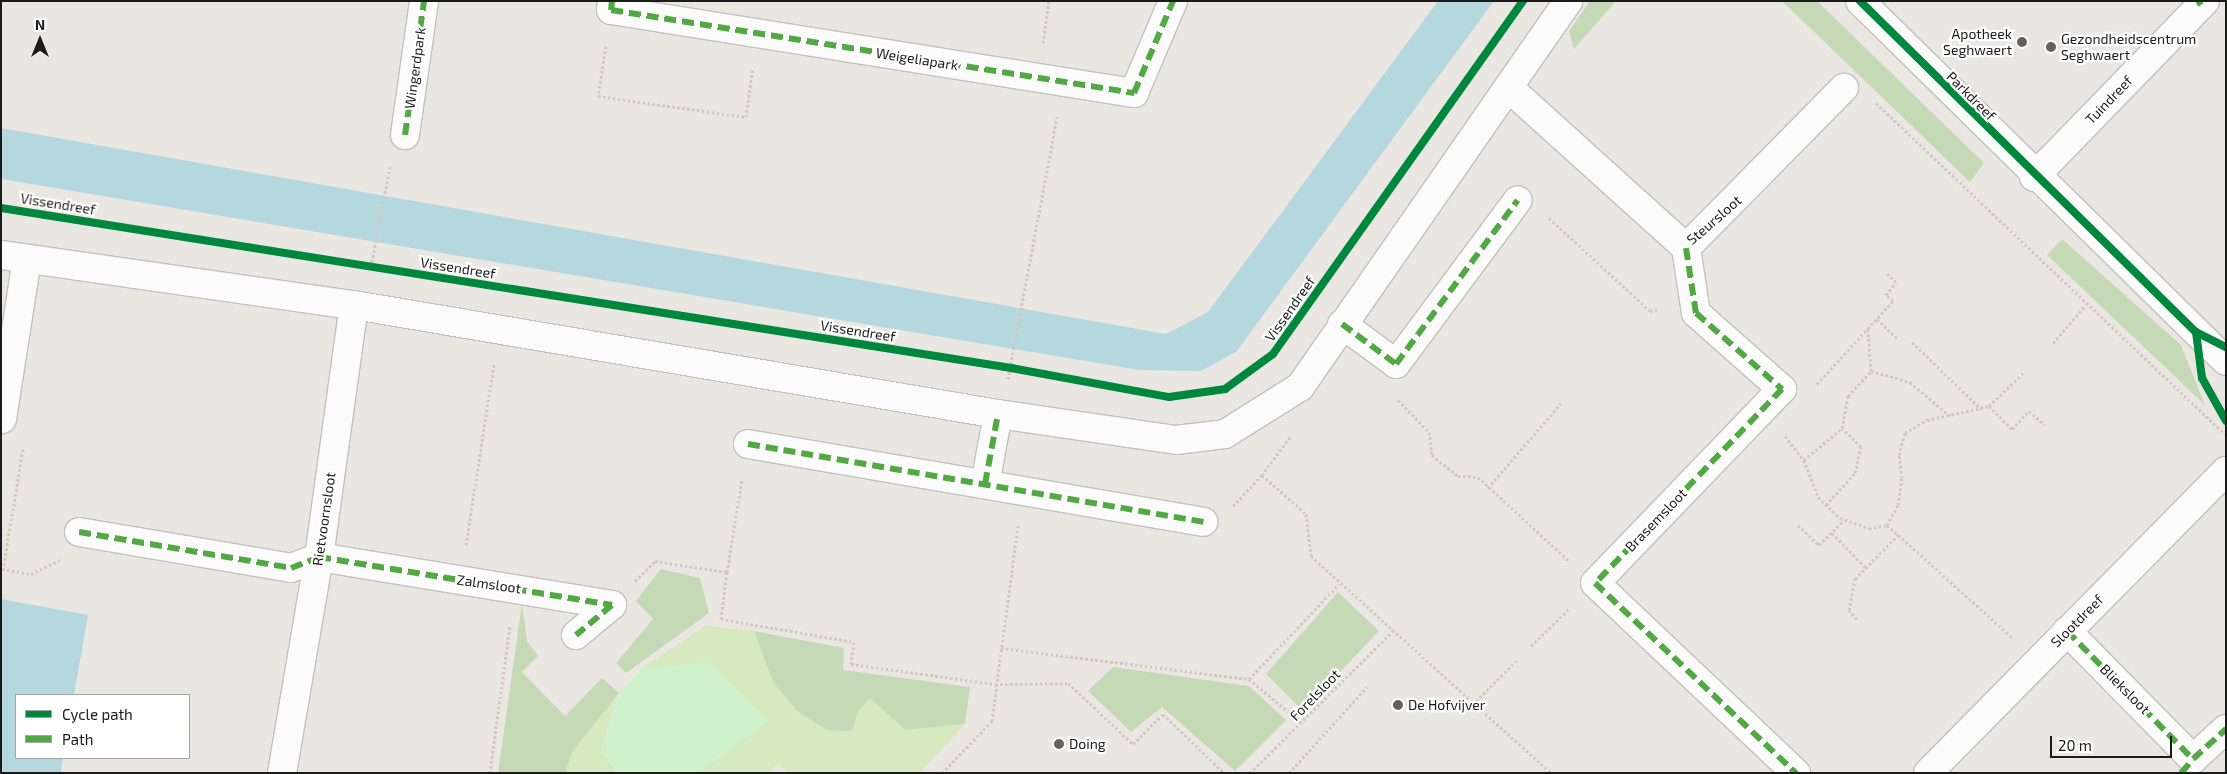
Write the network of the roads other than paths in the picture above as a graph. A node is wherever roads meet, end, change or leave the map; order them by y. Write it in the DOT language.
graph roads {
  1 [pos="424,1"];
  2 [pos="1173,1"];
  3 [pos="1568,1"];
  4 [pos="1860,1"];
  5 [pos="2201,2"];
  6 [pos="611,6"];
  7 [pos="1509,88"];
  8 [pos="1844,88"];
  9 [pos="405,135"];
  10 [pos="2034,177"];
  11 [pos="1518,200"];
  12 [pos="1686,248"];
  13 [pos="14,257"];
  14 [pos="354,305"];
  15 [pos="1342,324"];
  16 [pos="2224,356"];
  17 [pos="998,414"];
  18 [pos="2,419"];
  19 [pos="748,444"];
  20 [pos="2226,470"];
  21 [pos="985,484"];
  22 [pos="1203,522"];
  23 [pos="79,532"];
  24 [pos="319,557"];
  25 [pos="2067,631"];
  26 [pos="576,635"];
  27 [pos="2226,729"];
  28 [pos="2187,766"];
  29 [pos="282,773"];
  30 [pos="1796,773"];
  31 [pos="1928,773"];
  1 -- 9 [label="street, Wingerdpark"];
  2 -- 6 [label="street, Weigeliapark"];
  3 -- 7 [label="street"];
  4 -- 10 [label="street, Parkdreef"];
  5 -- 10 [label="street, Tuindreef"];
  7 -- 12 [label="street, Steursloot"];
  7 -- 15 [label="street"];
  8 -- 12 [label="street, Steursloot"];
  10 -- 16 [label="street, Parkdreef"];
  11 -- 15 [label="street"];
  12 -- 30 [label="street, Brasemsloot"];
  13 -- 14 [label="street"];
  13 -- 18 [label="street"];
  14 -- 17 [label="street"];
  14 -- 24 [label="street, Rietvoornsloot"];
  15 -- 17 [label="street"];
  17 -- 21 [label="street"];
  19 -- 21 [label="street"];
  20 -- 25 [label="street, Slootdreef"];
  21 -- 22 [label="street"];
  23 -- 24 [label="street"];
  24 -- 26 [label="street, Zalmsloot"];
  24 -- 29 [label="street, Rietvoornsloot"];
  25 -- 28 [label="street, Blieksloot"];
  25 -- 31 [label="street, Slootdreef"];
  27 -- 28 [label="street, Blieksloot"];
}
